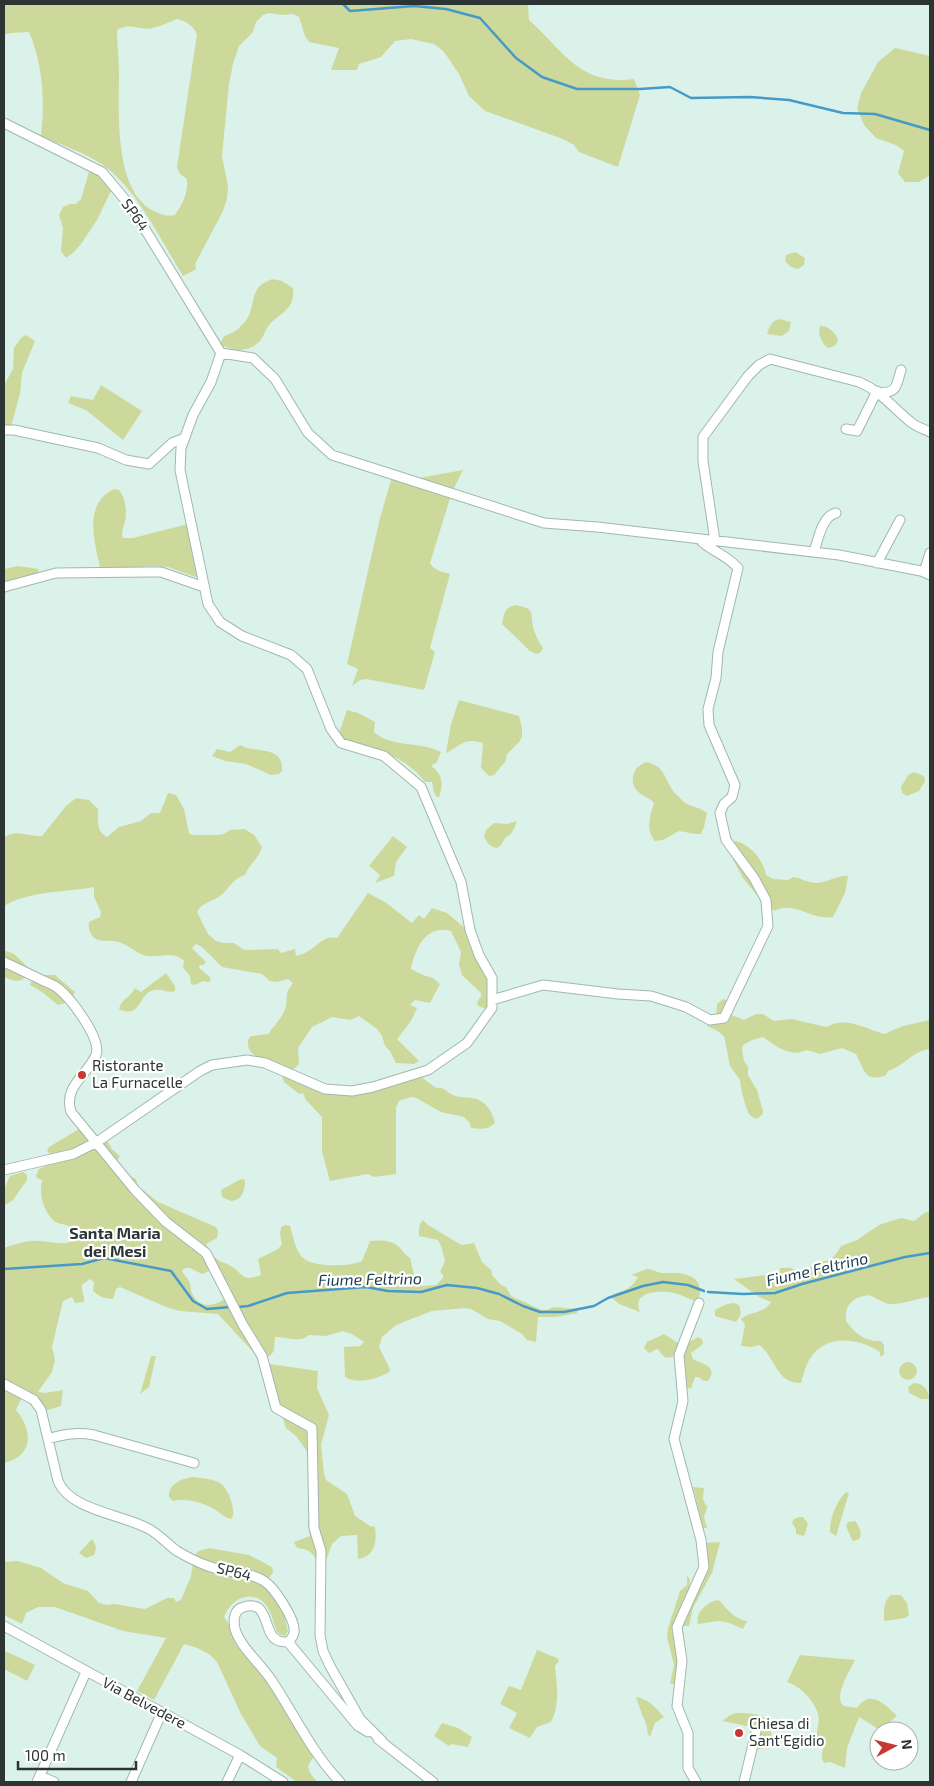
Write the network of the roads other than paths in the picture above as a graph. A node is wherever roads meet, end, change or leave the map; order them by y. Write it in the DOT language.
graph roads {
  1 [pos="4,123"];
  2 [pos="222,353"];
  3 [pos="902,370"];
  4 [pos="878,392"];
  5 [pos="846,429"];
  6 [pos="4,430"];
  7 [pos="930,432"];
  8 [pos="184,438"];
  9 [pos="836,513"];
  10 [pos="900,520"];
  11 [pos="699,539"];
  12 [pos="715,541"];
  13 [pos="814,552"];
  14 [pos="930,554"];
  15 [pos="877,562"];
  16 [pos="927,573"];
  17 [pos="4,587"];
  18 [pos="204,587"];
  19 [pos="4,962"];
  20 [pos="492,1000"];
  21 [pos="97,1142"];
  22 [pos="4,1170"];
  23 [pos="699,1303"];
  24 [pos="4,1384"];
  25 [pos="48,1439"];
  26 [pos="194,1463"];
  27 [pos="4,1626"];
  28 [pos="288,1642"];
  29 [pos="86,1672"];
  30 [pos="162,1712"];
  31 [pos="756,1732"];
  32 [pos="382,1742"];
  33 [pos="240,1755"];
  34 [pos="39,1779"];
  35 [pos="54,1782"];
  36 [pos="131,1782"];
  37 [pos="227,1782"];
  38 [pos="283,1782"];
  39 [pos="340,1782"];
  40 [pos="433,1782"];
  41 [pos="696,1782"];
  42 [pos="744,1782"];
  1 -- 2 [label="street, SP64 / SP64"];
  2 -- 8 [label="street"];
  2 -- 11 [label="street"];
  3 -- 4 [label="street"];
  4 -- 5 [label="street"];
  4 -- 7 [label="street"];
  4 -- 12 [label="street"];
  6 -- 8 [label="street"];
  8 -- 18 [label="street"];
  9 -- 13 [label="street"];
  10 -- 15 [label="street"];
  11 -- 12 [label="street"];
  11 -- 20 [label="street"];
  12 -- 13 [label="street"];
  13 -- 15 [label="street"];
  14 -- 16 [label="street"];
  15 -- 16 [label="street"];
  17 -- 18 [label="street"];
  18 -- 20 [label="street"];
  19 -- 21 [label="street"];
  20 -- 21 [label="street"];
  21 -- 22 [label="street"];
  21 -- 32 [label="street"];
  23 -- 41 [label="street"];
  24 -- 25 [label="street, SP64"];
  25 -- 26 [label="street"];
  25 -- 28 [label="street, SP64"];
  27 -- 29 [label="street, Via Belvedere"];
  28 -- 32 [label="street"];
  28 -- 39 [label="street, SP64"];
  29 -- 30 [label="street, Via Belvedere"];
  29 -- 34 [label="street"];
  30 -- 33 [label="street, Via Belvedere"];
  30 -- 36 [label="street"];
  31 -- 42 [label="street"];
  32 -- 40 [label="street"];
  33 -- 37 [label="street"];
  33 -- 38 [label="street, Via Belvedere"];
  34 -- 35 [label="street"];
}
